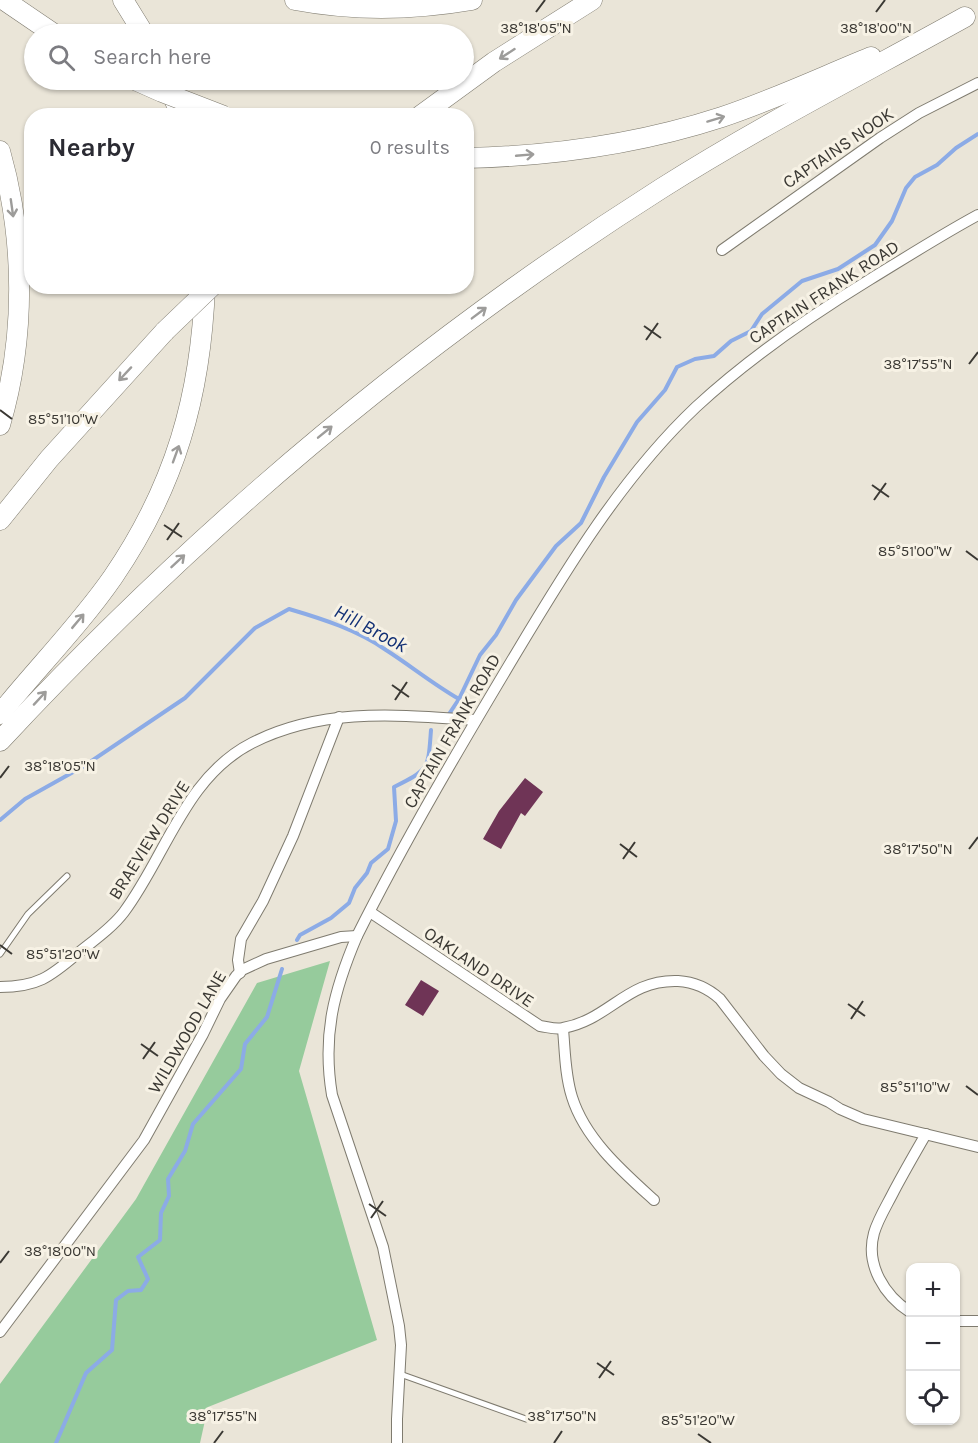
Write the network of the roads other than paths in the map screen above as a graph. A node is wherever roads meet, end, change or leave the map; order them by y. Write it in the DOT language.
graph roads {
  1 [pos="4,0"];
  2 [pos="123,0"];
  3 [pos="295,0"];
  4 [pos="472,0"];
  5 [pos="592,0"];
  6 [pos="971,14"];
  7 [pos="39,24"];
  8 [pos="138,24"];
  9 [pos="474,77"];
  10 [pos="978,83"];
  11 [pos="158,90"];
  12 [pos="170,90"];
  13 [pos="456,90"];
  14 [pos="178,108"];
  15 [pos="203,108"];
  16 [pos="431,108"];
  17 [pos="0,151"];
  18 [pos="474,158"];
  19 [pos="978,215"];
  20 [pos="722,250"];
  21 [pos="204,294"];
  22 [pos="205,294"];
  23 [pos="0,425"];
  24 [pos="0,520"];
  25 [pos="0,714"];
  26 [pos="339,717"];
  27 [pos="475,720"];
  28 [pos="0,741"];
  29 [pos="67,876"];
  30 [pos="370,912"];
  31 [pos="357,936"];
  32 [pos="0,954"];
  33 [pos="240,973"];
  34 [pos="0,987"];
  35 [pos="563,1029"];
  36 [pos="926,1134"];
  37 [pos="978,1147"];
  38 [pos="654,1200"];
  39 [pos="906,1309"];
  40 [pos="960,1321"];
  41 [pos="978,1321"];
  42 [pos="0,1332"];
  43 [pos="398,1373"];
  44 [pos="526,1419"];
  45 [pos="397,1443"];
  1 -- 7 [label="highway"];
  2 -- 8 [label="highway"];
  3 -- 4 [label="highway"];
  5 -- 9 [label="highway, one-way"];
  18 -- 6 [label="highway, one-way"];
  28 -- 6 [label="highway, one-way"];
  10 -- 20 [label="street, CAPTAINS NOOK"];
  11 -- 15 [label="highway, bridge"];
  12 -- 14 [label="highway"];
  13 -- 16 [label="highway, one-way"];
  17 -- 23 [label="highway, one-way"];
  19 -- 27 [label="street, CAPTAIN FRANK ROAD"];
  21 -- 24 [label="highway, one-way, bridge"];
  25 -- 22 [label="highway, one-way"];
  26 -- 27 [label="street, BRAEVIEW DRIVE"];
  26 -- 33 [label="street, WILDWOOD LANE"];
  26 -- 34 [label="street, BRAEVIEW DRIVE"];
  27 -- 30 [label="street, CAPTAIN FRANK ROAD"];
  29 -- 32 [label="lane"];
  30 -- 31 [label="street, CAPTAIN FRANK ROAD"];
  30 -- 35 [label="street, OAKLAND DRIVE"];
  31 -- 33 [label="street"];
  31 -- 43 [label="street, CAPTAIN FRANK ROAD"];
  33 -- 42 [label="street, WILDWOOD LANE"];
  35 -- 36 [label="street"];
  35 -- 38 [label="street"];
  36 -- 37 [label="street"];
  36 -- 39 [label="street"];
  40 -- 41 [label="street"];
  43 -- 44 [label="lane"];
  43 -- 45 [label="street, CAPTAIN FRANK ROAD"];
}
